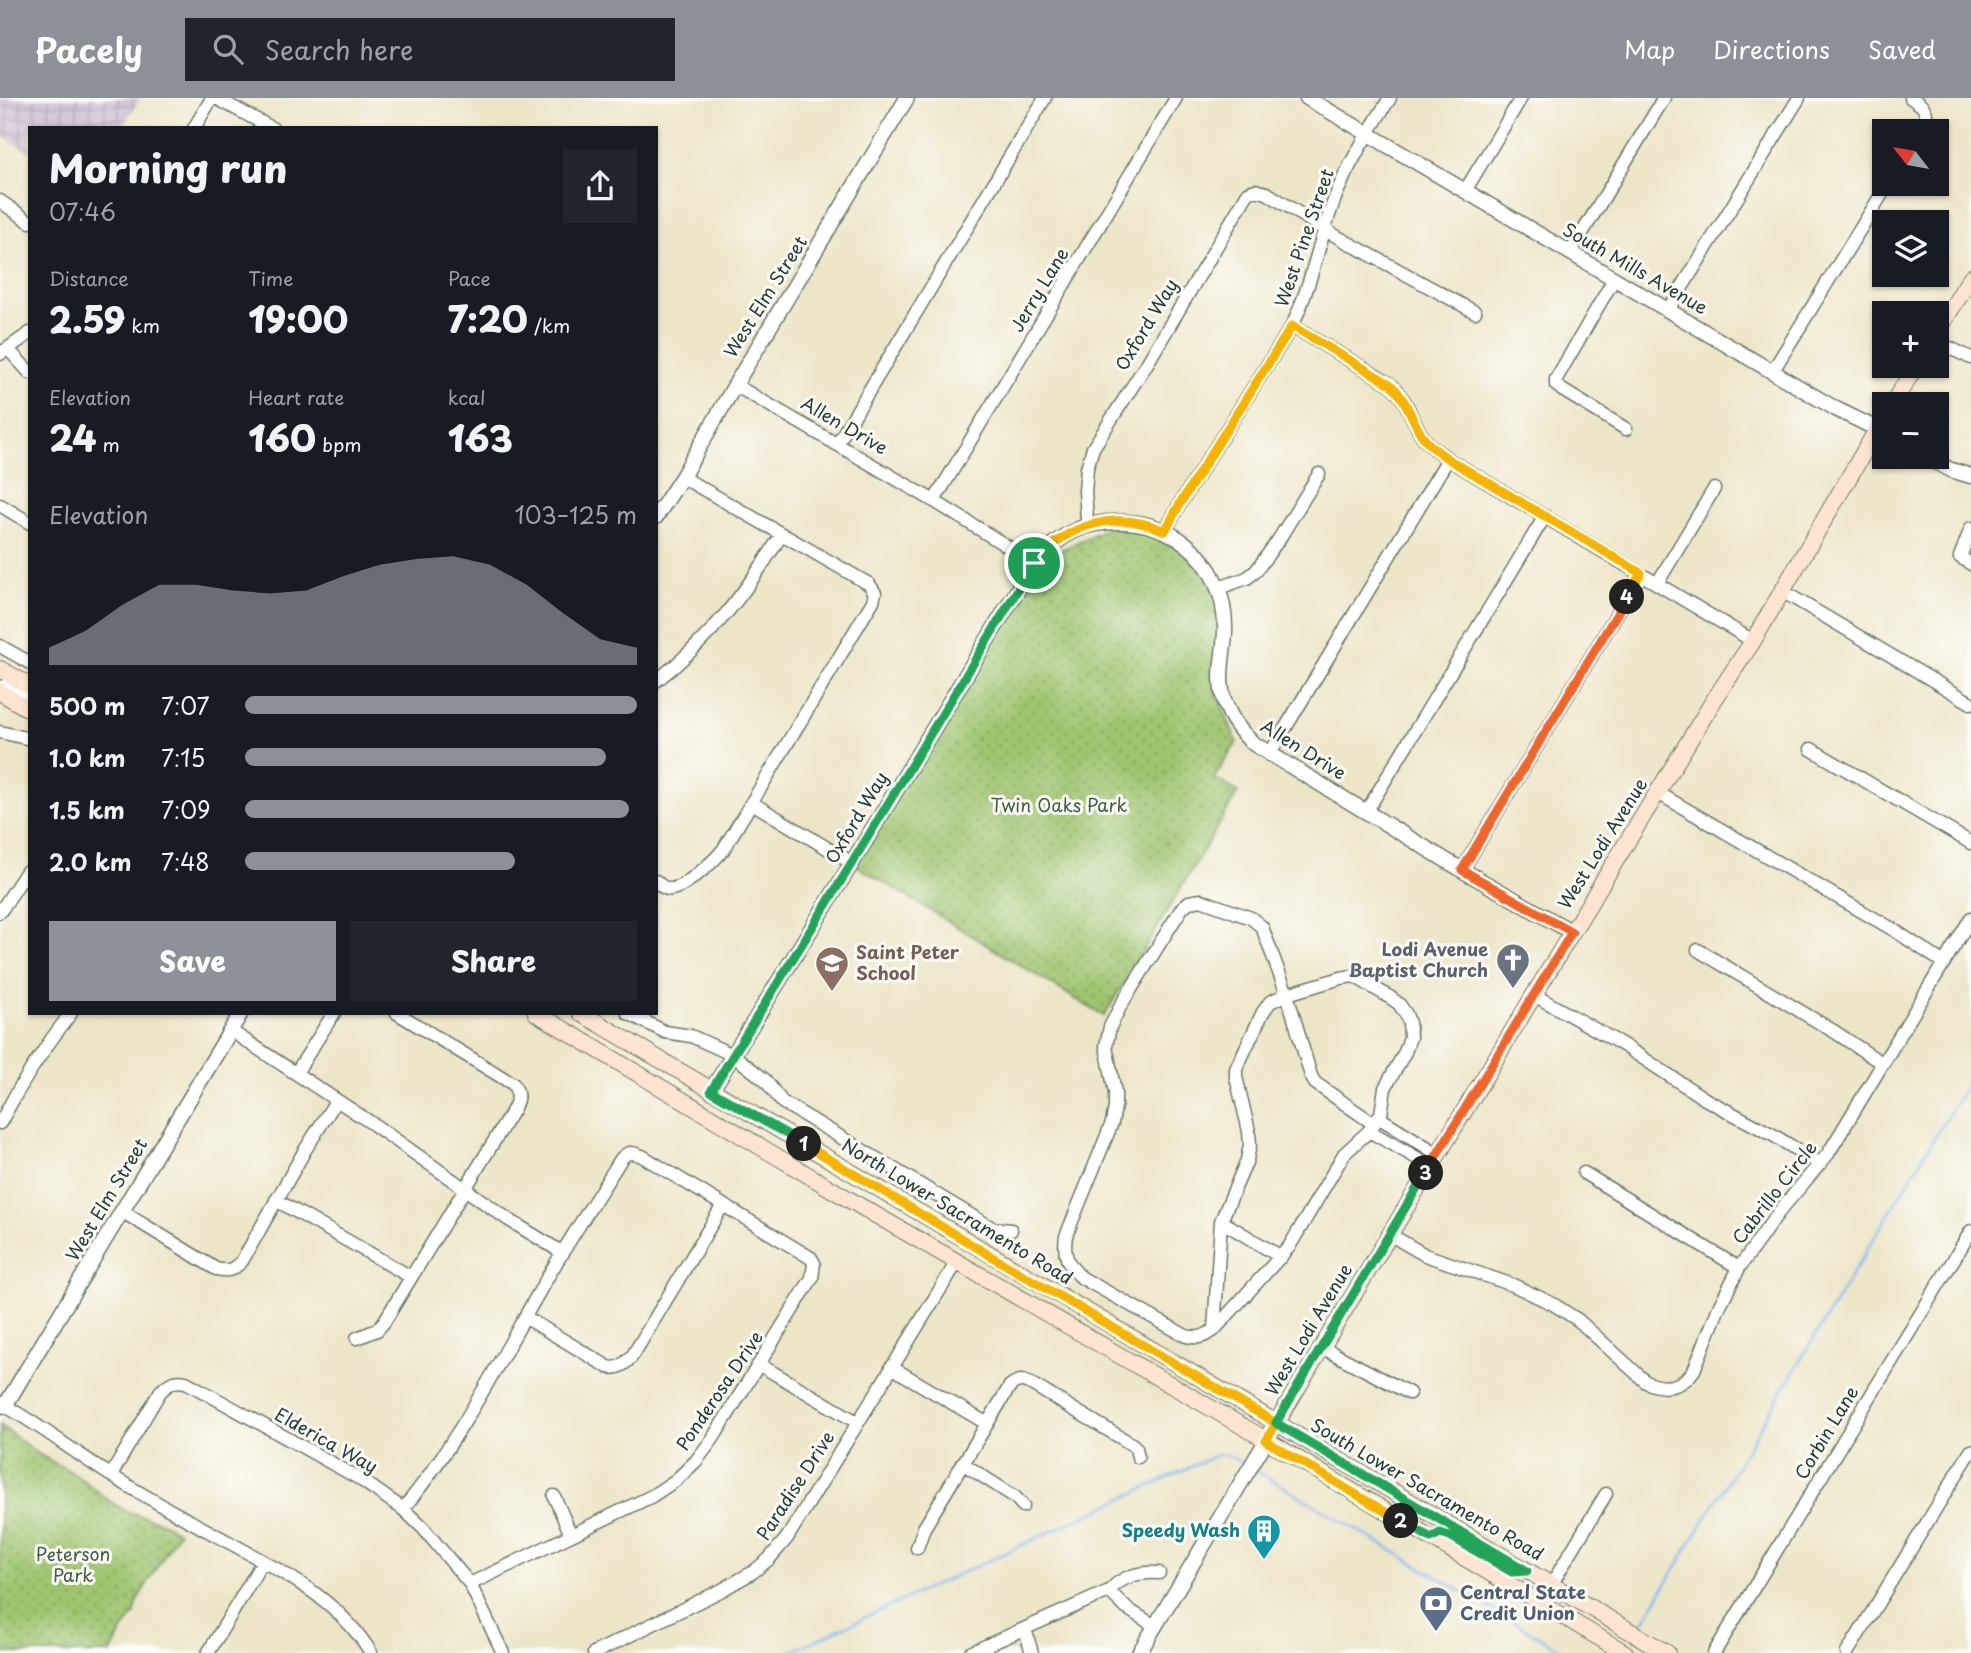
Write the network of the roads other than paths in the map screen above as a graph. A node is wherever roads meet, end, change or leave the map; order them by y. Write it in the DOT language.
graph roads {
  1 [pos="214,98"];
  2 [pos="907,98"];
  3 [pos="1045,98"];
  4 [pos="1176,98"];
  5 [pos="1307,98"];
  6 [pos="1390,98"];
  7 [pos="1521,98"];
  8 [pos="1664,98"];
  9 [pos="1799,98"];
  10 [pos="1911,98"];
  11 [pos="1926,119"];
  12 [pos="195,126"];
  13 [pos="268,126"];
  14 [pos="1368,134"];
  15 [pos="1465,191"];
  16 [pos="1881,196"];
  17 [pos="2,205"];
  18 [pos="28,221"];
  19 [pos="1325,230"];
  20 [pos="1570,253"];
  21 [pos="1971,277"];
  22 [pos="1614,279"];
  23 [pos="1668,310"];
  24 [pos="1475,312"];
  25 [pos="1949,313"];
  26 [pos="1292,326"];
  27 [pos="28,334"];
  28 [pos="1949,348"];
  29 [pos="4,351"];
  30 [pos="1971,358"];
  31 [pos="28,371"];
  32 [pos="1772,372"];
  33 [pos="735,385"];
  34 [pos="1872,423"];
  35 [pos="1626,429"];
  36 [pos="1872,442"];
  37 [pos="837,444"];
  38 [pos="1448,459"];
  39 [pos="1949,469"];
  40 [pos="1320,474"];
  41 [pos="1971,476"];
  42 [pos="682,477"];
  43 [pos="1714,489"];
  44 [pos="934,500"];
  45 [pos="0,505"];
  46 [pos="658,514"];
  47 [pos="1545,516"];
  48 [pos="28,522"];
  49 [pos="1089,524"];
  50 [pos="1971,528"];
  51 [pos="1165,531"];
  52 [pos="782,534"];
  53 [pos="1034,563"];
  54 [pos="1971,564"];
  55 [pos="1641,573"];
  56 [pos="1658,582"];
  57 [pos="1219,588"];
  58 [pos="1782,591"];
  59 [pos="1754,641"];
  60 [pos="0,646"];
  61 [pos="28,662"];
  62 [pos="0,669"];
  63 [pos="658,679"];
  64 [pos="28,685"];
  65 [pos="0,690"];
  66 [pos="28,697"];
  67 [pos="1971,703"];
  68 [pos="28,709"];
  69 [pos="0,732"];
  70 [pos="28,739"];
  71 [pos="1811,749"];
  72 [pos="1269,755"];
  73 [pos="1658,793"];
  74 [pos="752,803"];
  75 [pos="1366,812"];
  76 [pos="1971,843"];
  77 [pos="852,863"];
  78 [pos="1462,870"];
  79 [pos="28,871"];
  80 [pos="659,884"];
  81 [pos="0,912"];
  82 [pos="1971,918"];
  83 [pos="1572,932"];
  84 [pos="1698,950"];
  85 [pos="1944,963"];
  86 [pos="1287,994"];
  87 [pos="1534,995"];
  88 [pos="69,1015"];
  89 [pos="240,1015"];
  90 [pos="333,1015"];
  91 [pos="400,1015"];
  92 [pos="539,1015"];
  93 [pos="584,1015"];
  94 [pos="632,1015"];
  95 [pos="230,1031"];
  96 [pos="733,1055"];
  97 [pos="615,1060"];
  98 [pos="1883,1064"];
  99 [pos="296,1073"];
  100 [pos="711,1091"];
  101 [pos="336,1101"];
  102 [pos="0,1123"];
  103 [pos="1374,1124"];
  104 [pos="1434,1160"];
  105 [pos="1820,1164"];
  106 [pos="1584,1173"];
  107 [pos="464,1189"];
  108 [pos="276,1200"];
  109 [pos="723,1205"];
  110 [pos="122,1212"];
  111 [pos="1222,1221"];
  112 [pos="1011,1230"];
  113 [pos="1971,1231"];
  114 [pos="1389,1234"];
  115 [pos="563,1253"];
  116 [pos="1281,1257"];
  117 [pos="957,1262"];
  118 [pos="1001,1262"];
  119 [pos="1739,1268"];
  120 [pos="411,1278"];
  121 [pos="525,1317"];
  122 [pos="1214,1330"];
  123 [pos="357,1338"];
  124 [pos="1321,1347"];
  125 [pos="760,1365"];
  126 [pos="891,1367"];
  127 [pos="1409,1393"];
  128 [pos="2,1404"];
  129 [pos="857,1422"];
  130 [pos="986,1423"];
  131 [pos="1276,1423"];
  132 [pos="1266,1441"];
  133 [pos="1971,1451"];
  134 [pos="1138,1457"];
  135 [pos="962,1463"];
  136 [pos="111,1475"];
  137 [pos="1606,1494"];
  138 [pos="554,1496"];
  139 [pos="1023,1506"];
  140 [pos="403,1509"];
  141 [pos="571,1535"];
  142 [pos="1431,1538"];
  143 [pos="916,1548"];
  144 [pos="263,1561"];
  145 [pos="1527,1571"];
  146 [pos="1158,1573"];
  147 [pos="470,1584"];
  148 [pos="1551,1585"];
  149 [pos="1109,1591"];
  150 [pos="1155,1626"];
  151 [pos="1025,1629"];
  152 [pos="208,1653"];
  153 [pos="371,1653"];
  154 [pos="503,1653"];
  155 [pos="594,1653"];
  156 [pos="971,1653"];
  157 [pos="1032,1653"];
  158 [pos="1139,1653"];
  159 [pos="1625,1653"];
  160 [pos="1667,1653"];
  161 [pos="1714,1653"];
  162 [pos="1847,1653"];
  1 -- 12 [label="street"];
  1 -- 13 [label="street"];
  2 -- 33 [label="street, West Elm Street"];
  3 -- 37 [label="street"];
  4 -- 44 [label="street, Jerry Lane"];
  5 -- 14 [label="street, South Mills Avenue"];
  6 -- 14 [label="street, West Pine Street"];
  7 -- 15 [label="street"];
  8 -- 20 [label="street"];
  9 -- 23 [label="street"];
  10 -- 11 [label="street"];
  14 -- 15 [label="street, South Mills Avenue"];
  14 -- 19 [label="street, West Pine Street"];
  15 -- 20 [label="street, South Mills Avenue"];
  16 -- 32 [label="street"];
  17 -- 18 [label="street"];
  19 -- 24 [label="street"];
  19 -- 26 [label="street, West Pine Street"];
  19 -- 49 [label="street, Oxford Way"];
  20 -- 22 [label="street, South Mills Avenue"];
  21 -- 25 [label="main road"];
  22 -- 23 [label="street, South Mills Avenue"];
  22 -- 35 [label="street"];
  23 -- 32 [label="street, South Mills Avenue"];
  26 -- 38 [label="street"];
  26 -- 51 [label="street, West Pine Street"];
  27 -- 29 [label="street"];
  28 -- 30 [label="street"];
  29 -- 31 [label="street"];
  32 -- 34 [label="street, South Mills Avenue"];
  33 -- 37 [label="street, Allen Drive"];
  33 -- 42 [label="street, West Elm Street"];
  36 -- 58 [label="main road, West Lodi Avenue"];
  37 -- 44 [label="street, Allen Drive"];
  38 -- 47 [label="street"];
  38 -- 72 [label="street"];
  39 -- 41 [label="street"];
  40 -- 57 [label="street"];
  42 -- 46 [label="street, West Elm Street"];
  42 -- 52 [label="street"];
  43 -- 56 [label="street"];
  44 -- 53 [label="street, Allen Drive"];
  45 -- 48 [label="street"];
  47 -- 55 [label="street"];
  47 -- 75 [label="street"];
  49 -- 51 [label="street, Allen Drive"];
  49 -- 53 [label="street, Allen Drive"];
  50 -- 54 [label="street"];
  51 -- 57 [label="street, Allen Drive"];
  52 -- 63 [label="street"];
  52 -- 74 [label="street"];
  53 -- 77 [label="street, Oxford Way"];
  55 -- 56 [label="street"];
  55 -- 78 [label="street"];
  56 -- 59 [label="street"];
  57 -- 72 [label="street, Allen Drive"];
  58 -- 59 [label="main road, West Lodi Avenue"];
  58 -- 67 [label="street"];
  59 -- 73 [label="main road, West Lodi Avenue"];
  60 -- 61 [label="street"];
  62 -- 64 [label="main road"];
  65 -- 66 [label="street"];
  65 -- 68 [label="main road"];
  69 -- 70 [label="street"];
  71 -- 76 [label="street"];
  72 -- 75 [label="street, Allen Drive"];
  73 -- 83 [label="main road, West Lodi Avenue"];
  73 -- 85 [label="street"];
  74 -- 77 [label="street"];
  74 -- 80 [label="street"];
  75 -- 78 [label="street, Allen Drive"];
  77 -- 96 [label="street, Oxford Way"];
  78 -- 83 [label="street, Allen Drive"];
  79 -- 81 [label="street"];
  82 -- 85 [label="street, Cabrillo Circle"];
  83 -- 87 [label="main road, West Lodi Avenue"];
  84 -- 98 [label="street"];
  85 -- 98 [label="street, Cabrillo Circle"];
  86 -- 103 [label="street"];
  86 -- 103 [label="street"];
  86 -- 111 [label="street"];
  86 -- 122 [label="street"];
  87 -- 104 [label="main road, West Lodi Avenue"];
  87 -- 105 [label="street"];
  88 -- 102 [label="street"];
  89 -- 95 [label="street, West Elm Street"];
  90 -- 99 [label="street"];
  91 -- 107 [label="street"];
  92 -- 97 [label="main road"];
  93 -- 100 [label="main road, North Lower Sacramento Road"];
  94 -- 96 [label="street"];
  95 -- 99 [label="street"];
  95 -- 110 [label="street, West Elm Street"];
  96 -- 100 [label="street, Oxford Way"];
  96 -- 112 [label="street"];
  97 -- 100 [label="main road"];
  97 -- 117 [label="main road"];
  98 -- 105 [label="street, Cabrillo Circle"];
  99 -- 101 [label="street"];
  100 -- 118 [label="main road, North Lower Sacramento Road"];
  101 -- 107 [label="street"];
  101 -- 108 [label="street"];
  103 -- 104 [label="street"];
  103 -- 116 [label="street"];
  104 -- 114 [label="main road, West Lodi Avenue"];
  105 -- 119 [label="street, Cabrillo Circle"];
  106 -- 119 [label="street"];
  107 -- 115 [label="street"];
  107 -- 120 [label="street"];
  108 -- 110 [label="street"];
  108 -- 120 [label="street"];
  109 -- 115 [label="street"];
  109 -- 121 [label="street"];
  109 -- 125 [label="street, Ponderosa Drive"];
  110 -- 128 [label="street, West Elm Street"];
  111 -- 116 [label="street"];
  111 -- 122 [label="street"];
  113 -- 161 [label="street, Corbin Lane"];
  114 -- 119 [label="street, Cabrillo Circle"];
  114 -- 124 [label="main road, West Lodi Avenue"];
  115 -- 121 [label="street"];
  116 -- 122 [label="street"];
  117 -- 118 [label="main road"];
  117 -- 126 [label="street, Paradise Drive"];
  117 -- 132 [label="main road"];
  118 -- 131 [label="main road, North Lower Sacramento Road"];
  120 -- 123 [label="street"];
  121 -- 140 [label="street"];
  124 -- 127 [label="street"];
  124 -- 131 [label="main road, West Lodi Avenue"];
  125 -- 129 [label="street"];
  125 -- 141 [label="street, Ponderosa Drive"];
  126 -- 129 [label="street, Paradise Drive"];
  126 -- 130 [label="street"];
  128 -- 136 [label="street"];
  129 -- 155 [label="street, Paradise Drive"];
  130 -- 134 [label="street"];
  130 -- 135 [label="street"];
  131 -- 132 [label="main road, West Lodi Avenue"];
  131 -- 145 [label="main road, South Lower Sacramento Road"];
  132 -- 142 [label="main road"];
  132 -- 150 [label="street, West Lodi Avenue"];
  133 -- 162 [label="street"];
  135 -- 139 [label="street"];
  135 -- 143 [label="street"];
  136 -- 140 [label="street, Elderica Way"];
  136 -- 144 [label="street"];
  137 -- 148 [label="street"];
  138 -- 141 [label="street"];
  140 -- 147 [label="street, Elderica Way"];
  141 -- 147 [label="street, Ponderosa Drive"];
  142 -- 145 [label="main road"];
  142 -- 159 [label="main road"];
  144 -- 152 [label="street"];
  144 -- 153 [label="street"];
  145 -- 148 [label="main road, South Lower Sacramento Road"];
  146 -- 149 [label="street"];
  147 -- 154 [label="street, Elderica Way"];
  148 -- 160 [label="main road, South Lower Sacramento Road"];
  149 -- 150 [label="street"];
  149 -- 151 [label="street"];
  150 -- 158 [label="street, West Lodi Avenue"];
  151 -- 156 [label="street"];
  151 -- 157 [label="street"];
}
